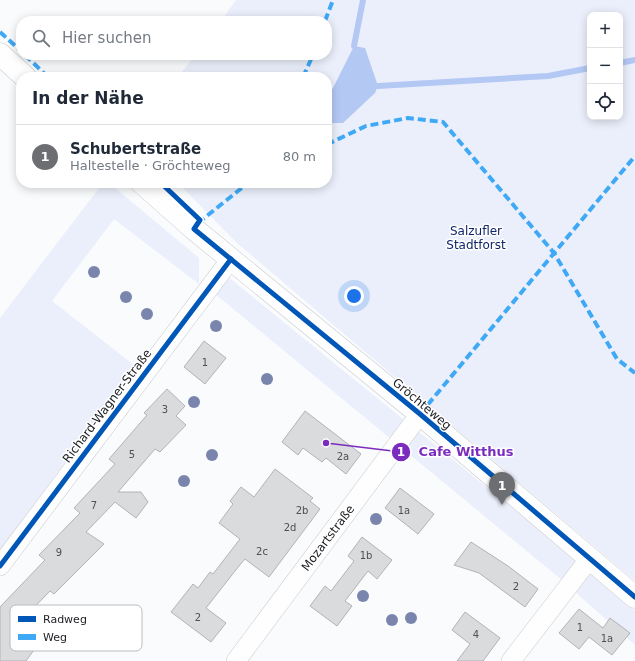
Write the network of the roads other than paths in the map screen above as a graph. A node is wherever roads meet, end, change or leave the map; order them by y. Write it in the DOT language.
graph roads {
  1 [pos="0,54"];
  2 [pos="20,72"];
  3 [pos="148,188"];
  4 [pos="231,259"];
  5 [pos="420,414"];
  6 [pos="590,558"];
  7 [pos="0,566"];
  8 [pos="635,597"];
  9 [pos="236,661"];
  10 [pos="511,661"];
  1 -- 2 [label="street"];
  3 -- 4 [label="street, Gröchteweg"];
  4 -- 5 [label="street, Gröchteweg"];
  4 -- 7 [label="street, Richard-Wagner-Straße"];
  5 -- 6 [label="street, Gröchteweg"];
  5 -- 9 [label="street, Mozartstraße"];
  6 -- 8 [label="street, Gröchteweg"];
  6 -- 10 [label="street"];
}
